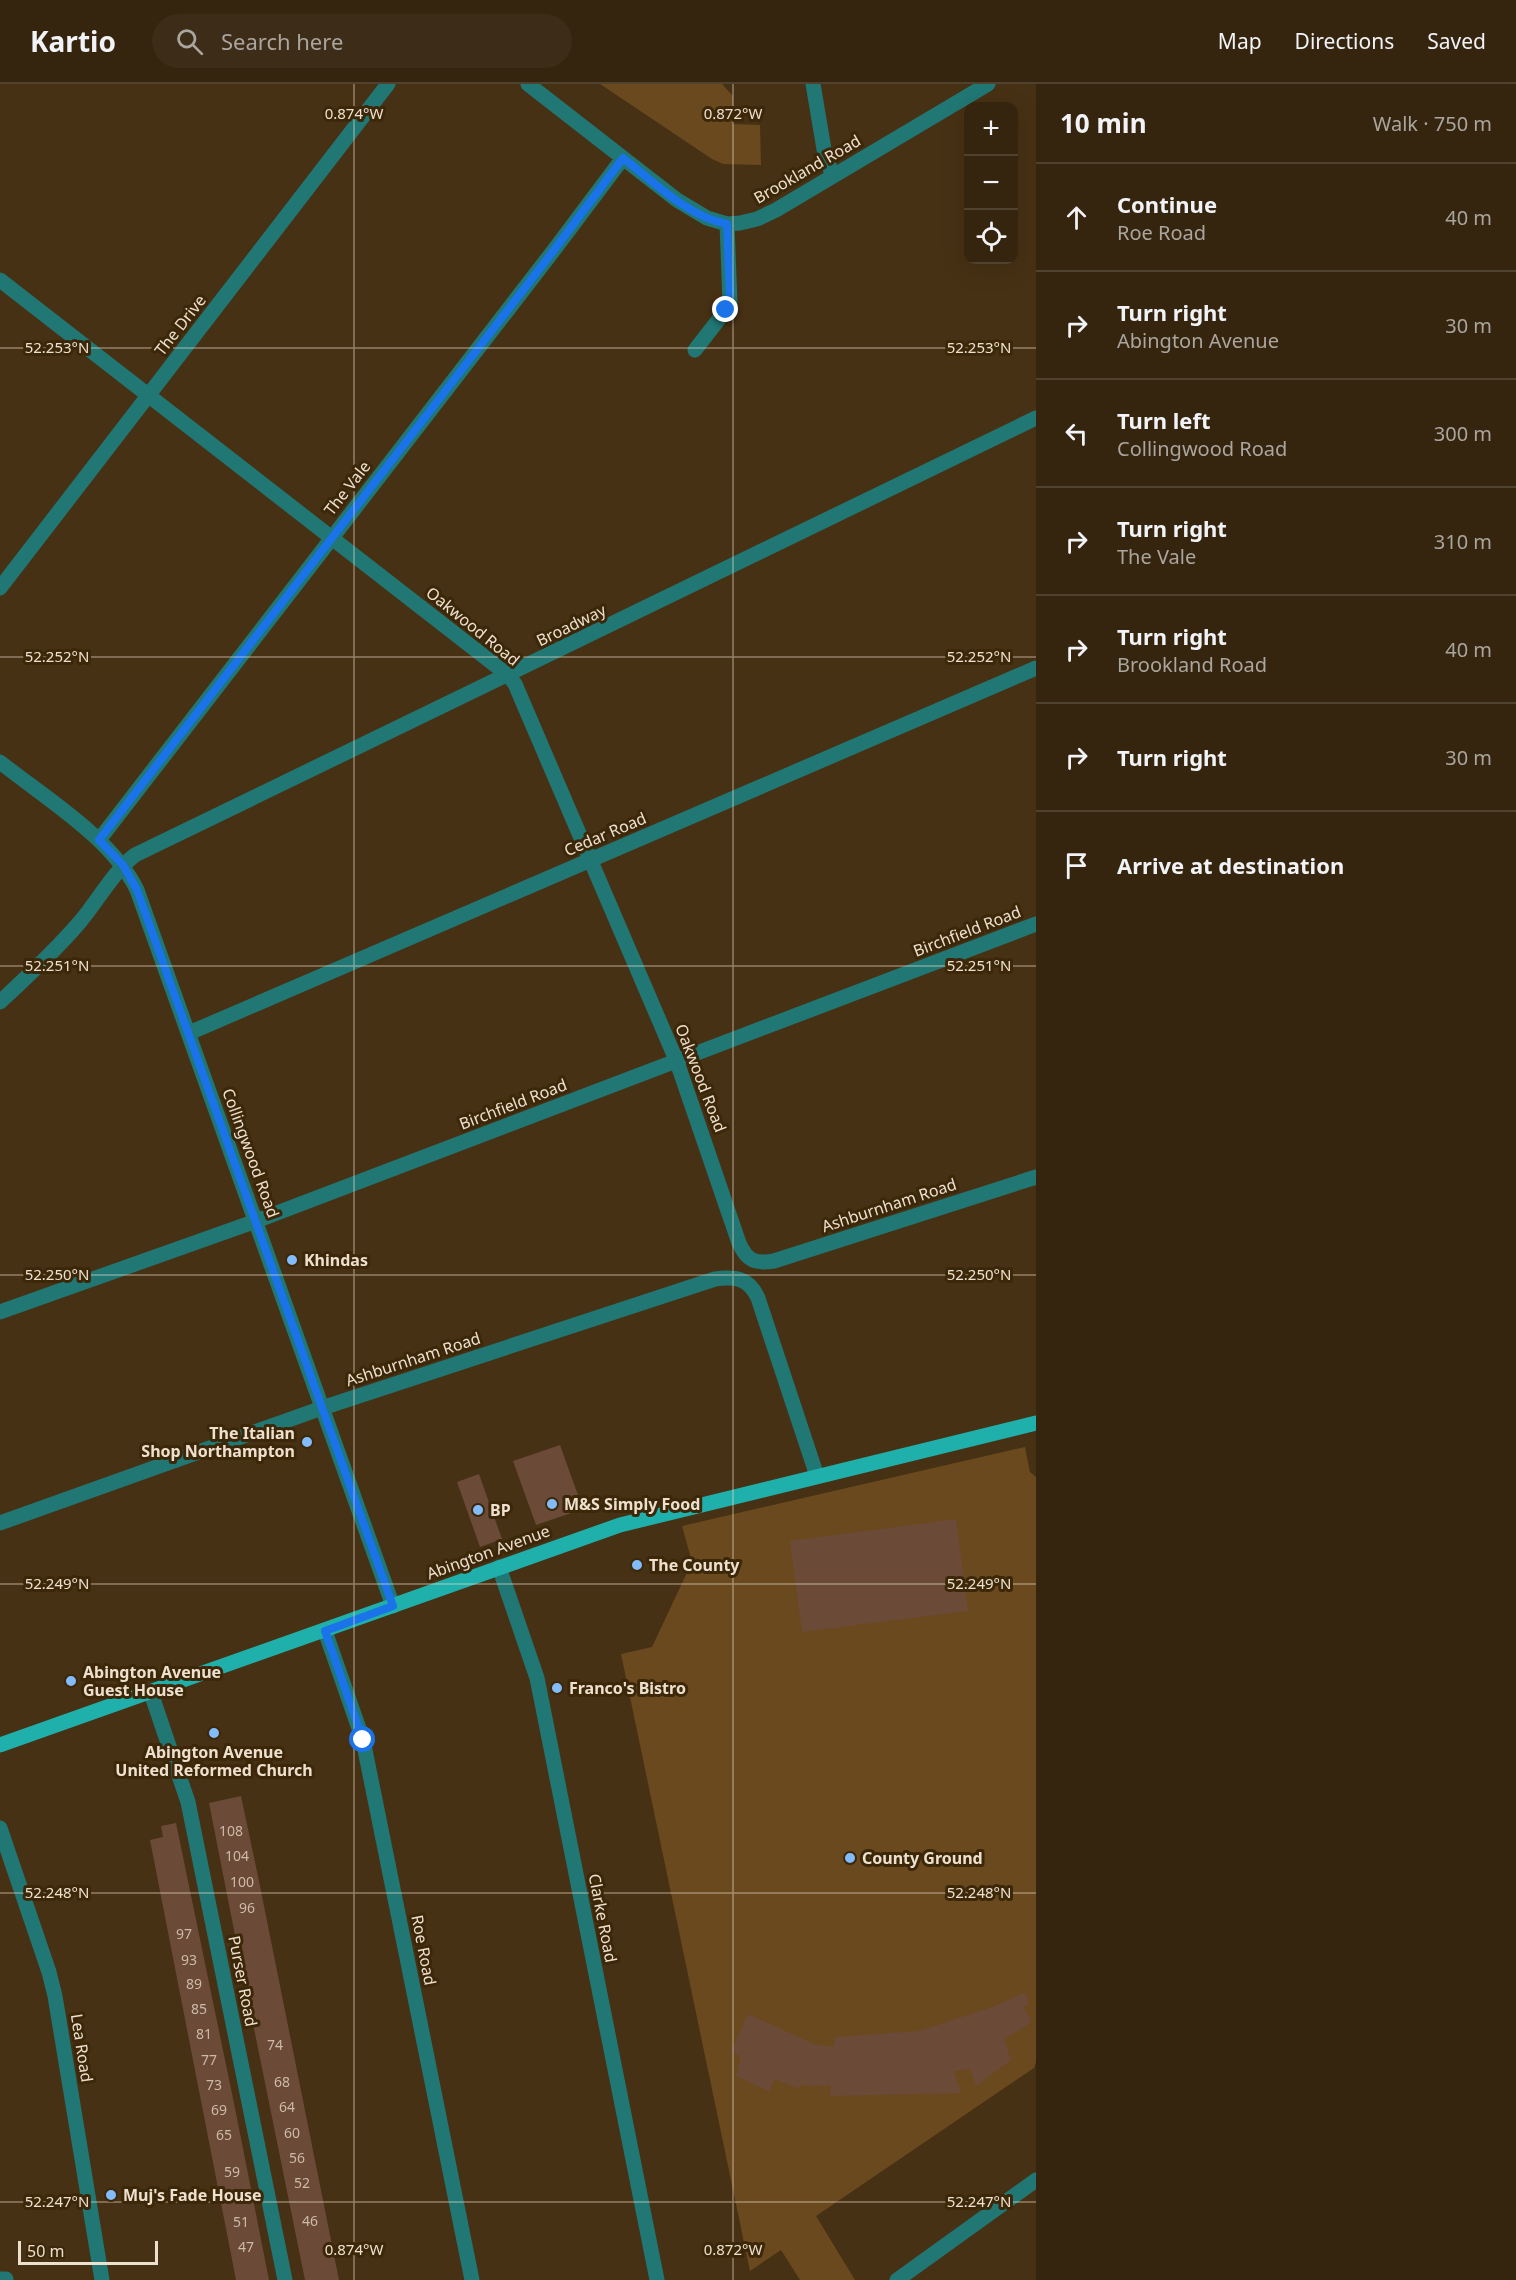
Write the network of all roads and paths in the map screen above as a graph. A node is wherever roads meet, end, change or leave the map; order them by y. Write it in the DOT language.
graph roads {
  1 [pos="388,84"];
  2 [pos="528,84"];
  3 [pos="813,84"];
  4 [pos="988,84"];
  5 [pos="623,158"];
  6 [pos="833,176"];
  7 [pos="727,224"];
  8 [pos="0,280"];
  9 [pos="695,350"];
  10 [pos="149,395"];
  11 [pos="1036,417"];
  12 [pos="331,538"];
  13 [pos="0,588"];
  14 [pos="1036,668"];
  15 [pos="508,675"];
  16 [pos="0,762"];
  17 [pos="99,840"];
  18 [pos="590,860"];
  19 [pos="123,865"];
  20 [pos="1036,924"];
  21 [pos="0,1002"];
  22 [pos="189,1033"];
  23 [pos="677,1062"];
  24 [pos="1036,1177"];
  25 [pos="256,1221"];
  26 [pos="751,1261"];
  27 [pos="0,1311"];
  28 [pos="322,1408"];
  29 [pos="1036,1423"];
  30 [pos="817,1476"];
  31 [pos="0,1523"];
  32 [pos="499,1567"];
  33 [pos="393,1606"];
  34 [pos="325,1631"];
  35 [pos="151,1693"];
  36 [pos="0,1745"];
  37 [pos="0,1828"];
  38 [pos="1036,2180"];
  39 [pos="102,2280"];
  40 [pos="285,2280"];
  41 [pos="472,2280"];
  42 [pos="657,2280"];
  43 [pos="897,2280"];
  1 -- 10 [label="street, The Drive"];
  2 -- 5 [label="street, Brookland Road"];
  3 -- 6 [label="street"];
  4 -- 6 [label="street, Brookland Road"];
  5 -- 7 [label="street, Brookland Road"];
  5 -- 12 [label="street, The Vale"];
  6 -- 7 [label="street, Brookland Road"];
  7 -- 9 [label="street"];
  8 -- 10 [label="street, Oakwood Road"];
  10 -- 12 [label="street, Oakwood Road"];
  10 -- 13 [label="street, The Drive"];
  11 -- 15 [label="street, Broadway"];
  12 -- 15 [label="street, Oakwood Road"];
  12 -- 17 [label="street, The Vale"];
  14 -- 18 [label="street, Cedar Road"];
  15 -- 18 [label="street, Oakwood Road"];
  15 -- 19 [label="street, Broadway"];
  16 -- 17 [label="street, Collingwood Road"];
  17 -- 19 [label="street, Collingwood Road"];
  18 -- 22 [label="street, Cedar Road"];
  18 -- 23 [label="street, Oakwood Road"];
  19 -- 21 [label="street, Broadway"];
  19 -- 22 [label="street, Collingwood Road"];
  20 -- 23 [label="street, Birchfield Road"];
  22 -- 25 [label="street, Collingwood Road"];
  23 -- 25 [label="street, Birchfield Road"];
  23 -- 26 [label="street, Oakwood Road"];
  24 -- 26 [label="street, Ashburnham Road"];
  25 -- 27 [label="street, Birchfield Road"];
  25 -- 28 [label="street, Collingwood Road"];
  28 -- 30 [label="street, Ashburnham Road"];
  28 -- 31 [label="street, Ashburnham Road"];
  28 -- 33 [label="street, Collingwood Road"];
  29 -- 30 [label="main road, Abington Avenue"];
  30 -- 32 [label="main road, Abington Avenue"];
  32 -- 33 [label="main road, Abington Avenue"];
  32 -- 42 [label="street, Clarke Road"];
  33 -- 34 [label="main road, Abington Avenue"];
  34 -- 35 [label="main road, Abington Avenue"];
  34 -- 41 [label="street, Roe Road"];
  35 -- 36 [label="main road, Abington Avenue"];
  35 -- 40 [label="street, Purser Road"];
  37 -- 39 [label="street, Lea Road"];
  38 -- 43 [label="street"];
}
